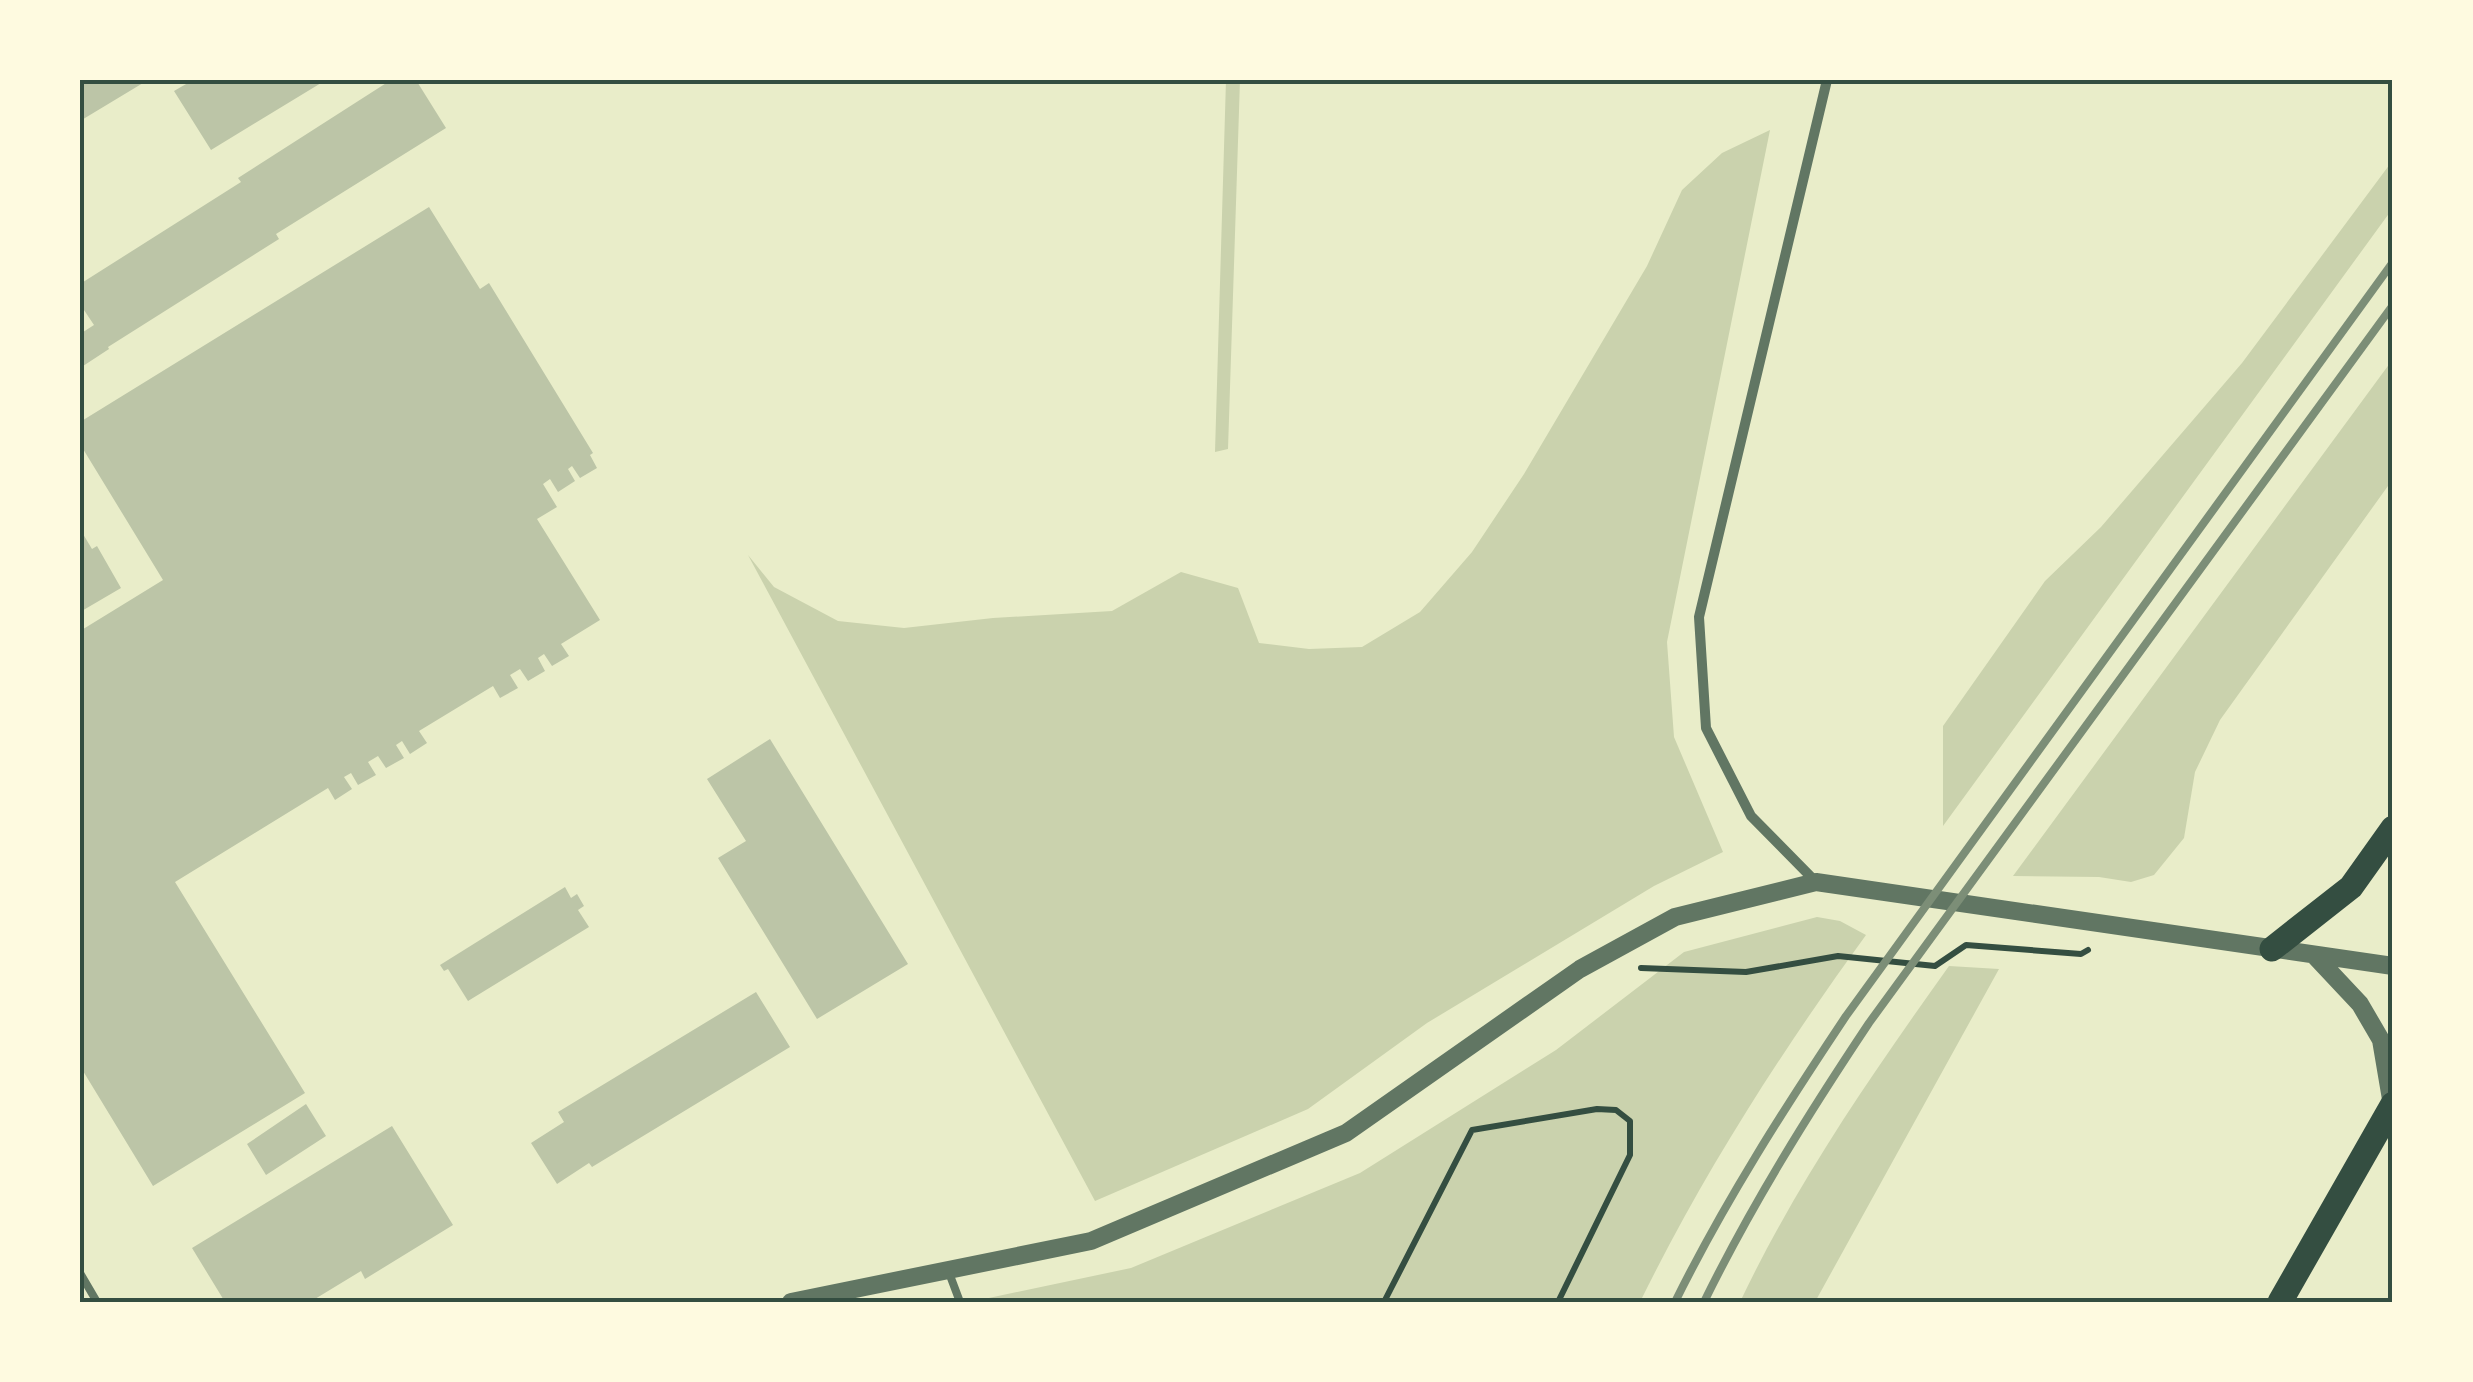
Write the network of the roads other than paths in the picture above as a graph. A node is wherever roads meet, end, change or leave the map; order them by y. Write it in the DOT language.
graph roads {
  1 [pos="1828,80"];
  2 [pos="2393,828"];
  3 [pos="1816,882"];
  4 [pos="2272,949"];
  5 [pos="2314,955"];
  6 [pos="2393,966"];
  7 [pos="2393,1104"];
  8 [pos="948,1270"];
  9 [pos="80,1273"];
  10 [pos="97,1302"];
  11 [pos="791,1302"];
  12 [pos="960,1302"];
  13 [pos="2280,1302"];
  1 -- 3 [label="street"];
  2 -- 4 [label="main road"];
  3 -- 4 [label="street"];
  3 -- 8 [label="street"];
  4 -- 5 [label="street"];
  5 -- 6 [label="street"];
  5 -- 7 [label="street"];
  7 -- 13 [label="main road"];
  8 -- 11 [label="street"];
  8 -- 12 [label="lane"];
  9 -- 10 [label="lane"];
}
